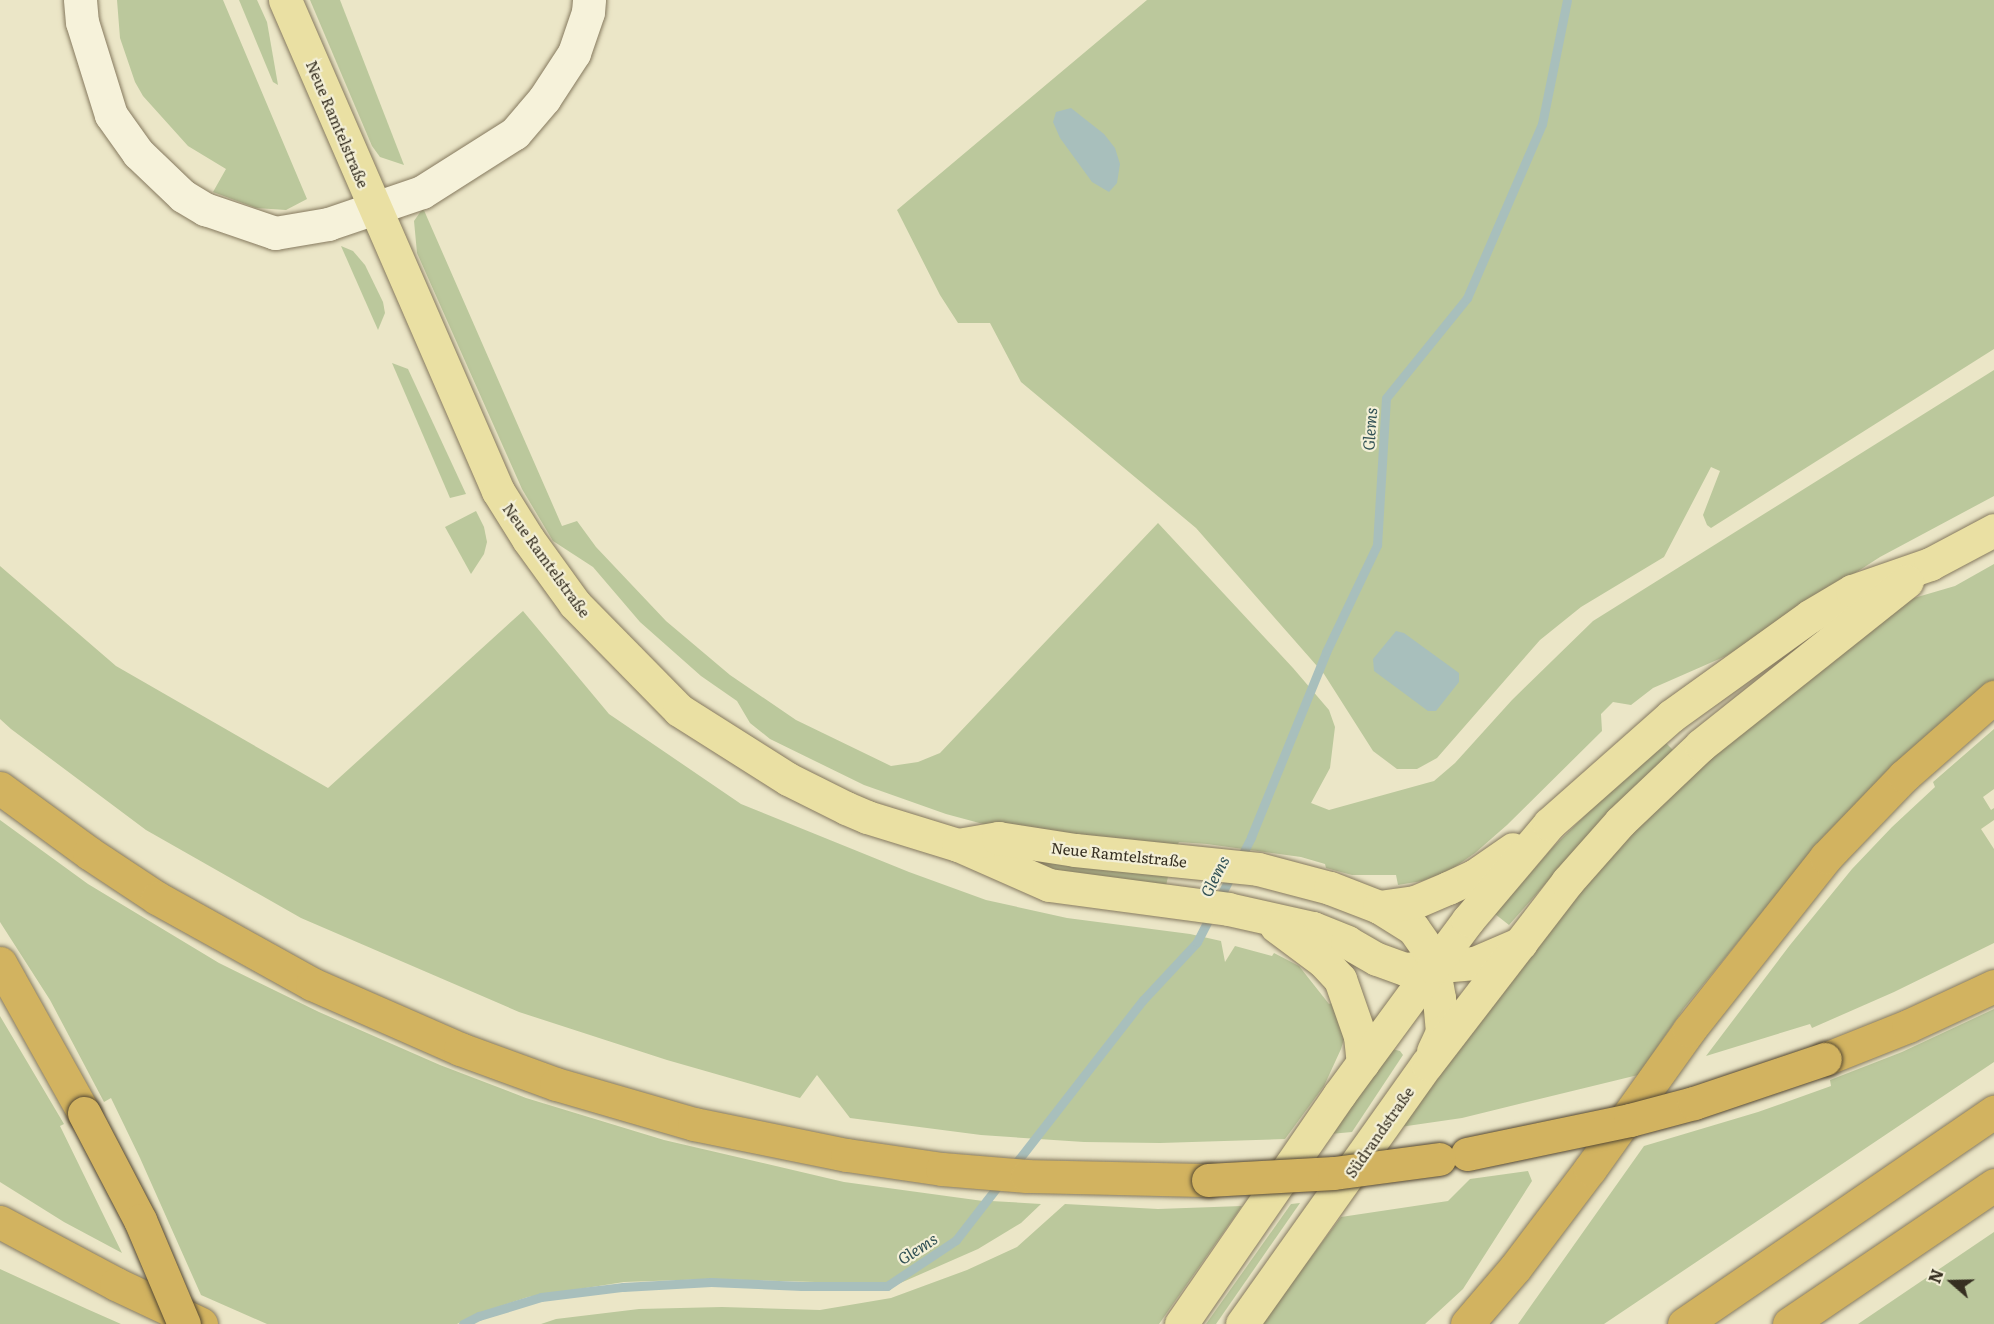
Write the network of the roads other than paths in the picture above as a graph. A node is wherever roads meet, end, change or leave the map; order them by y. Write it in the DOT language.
graph roads {
  1 [pos="80,0"];
  2 [pos="285,0"];
  3 [pos="589,0"];
  4 [pos="374,209"];
  5 [pos="1994,530"];
  6 [pos="1930,564"];
  7 [pos="1994,697"];
  8 [pos="0,788"];
  9 [pos="1549,824"];
  10 [pos="958,845"];
  11 [pos="1379,907"];
  12 [pos="1264,919"];
  13 [pos="1521,943"];
  14 [pos="0,963"];
  15 [pos="1433,967"];
  16 [pos="1994,986"];
  17 [pos="1363,1063"];
  18 [pos="1426,1064"];
  19 [pos="1994,1112"];
  20 [pos="1994,1185"];
  21 [pos="0,1222"];
  22 [pos="184,1324"];
  23 [pos="201,1324"];
  24 [pos="1181,1324"];
  25 [pos="1242,1324"];
  26 [pos="1467,1324"];
  27 [pos="1684,1324"];
  28 [pos="1789,1324"];
  1 -- 4 [label="street"];
  2 -- 4 [label="main road, Neue Ramtelstraße"];
  3 -- 4 [label="street"];
  4 -- 10 [label="main road, Neue Ramtelstraße"];
  5 -- 6 [label="main road"];
  6 -- 9 [label="main road"];
  6 -- 13 [label="main road, Südrandstraße"];
  7 -- 26 [label="highway"];
  8 -- 16 [label="highway, bridge"];
  9 -- 11 [label="main road"];
  9 -- 15 [label="main road"];
  10 -- 11 [label="main road, Neue Ramtelstraße"];
  10 -- 12 [label="main road, Neue Ramtelstraße"];
  11 -- 15 [label="main road, Neue Ramtelstraße"];
  12 -- 15 [label="main road, Neue Ramtelstraße"];
  12 -- 17 [label="main road"];
  13 -- 15 [label="main road"];
  13 -- 18 [label="main road, Südrandstraße"];
  14 -- 22 [label="highway, bridge"];
  15 -- 17 [label="main road"];
  15 -- 18 [label="main road"];
  17 -- 24 [label="main road"];
  18 -- 25 [label="main road, Südrandstraße"];
  19 -- 27 [label="highway"];
  20 -- 28 [label="highway"];
  21 -- 23 [label="highway"];
}
